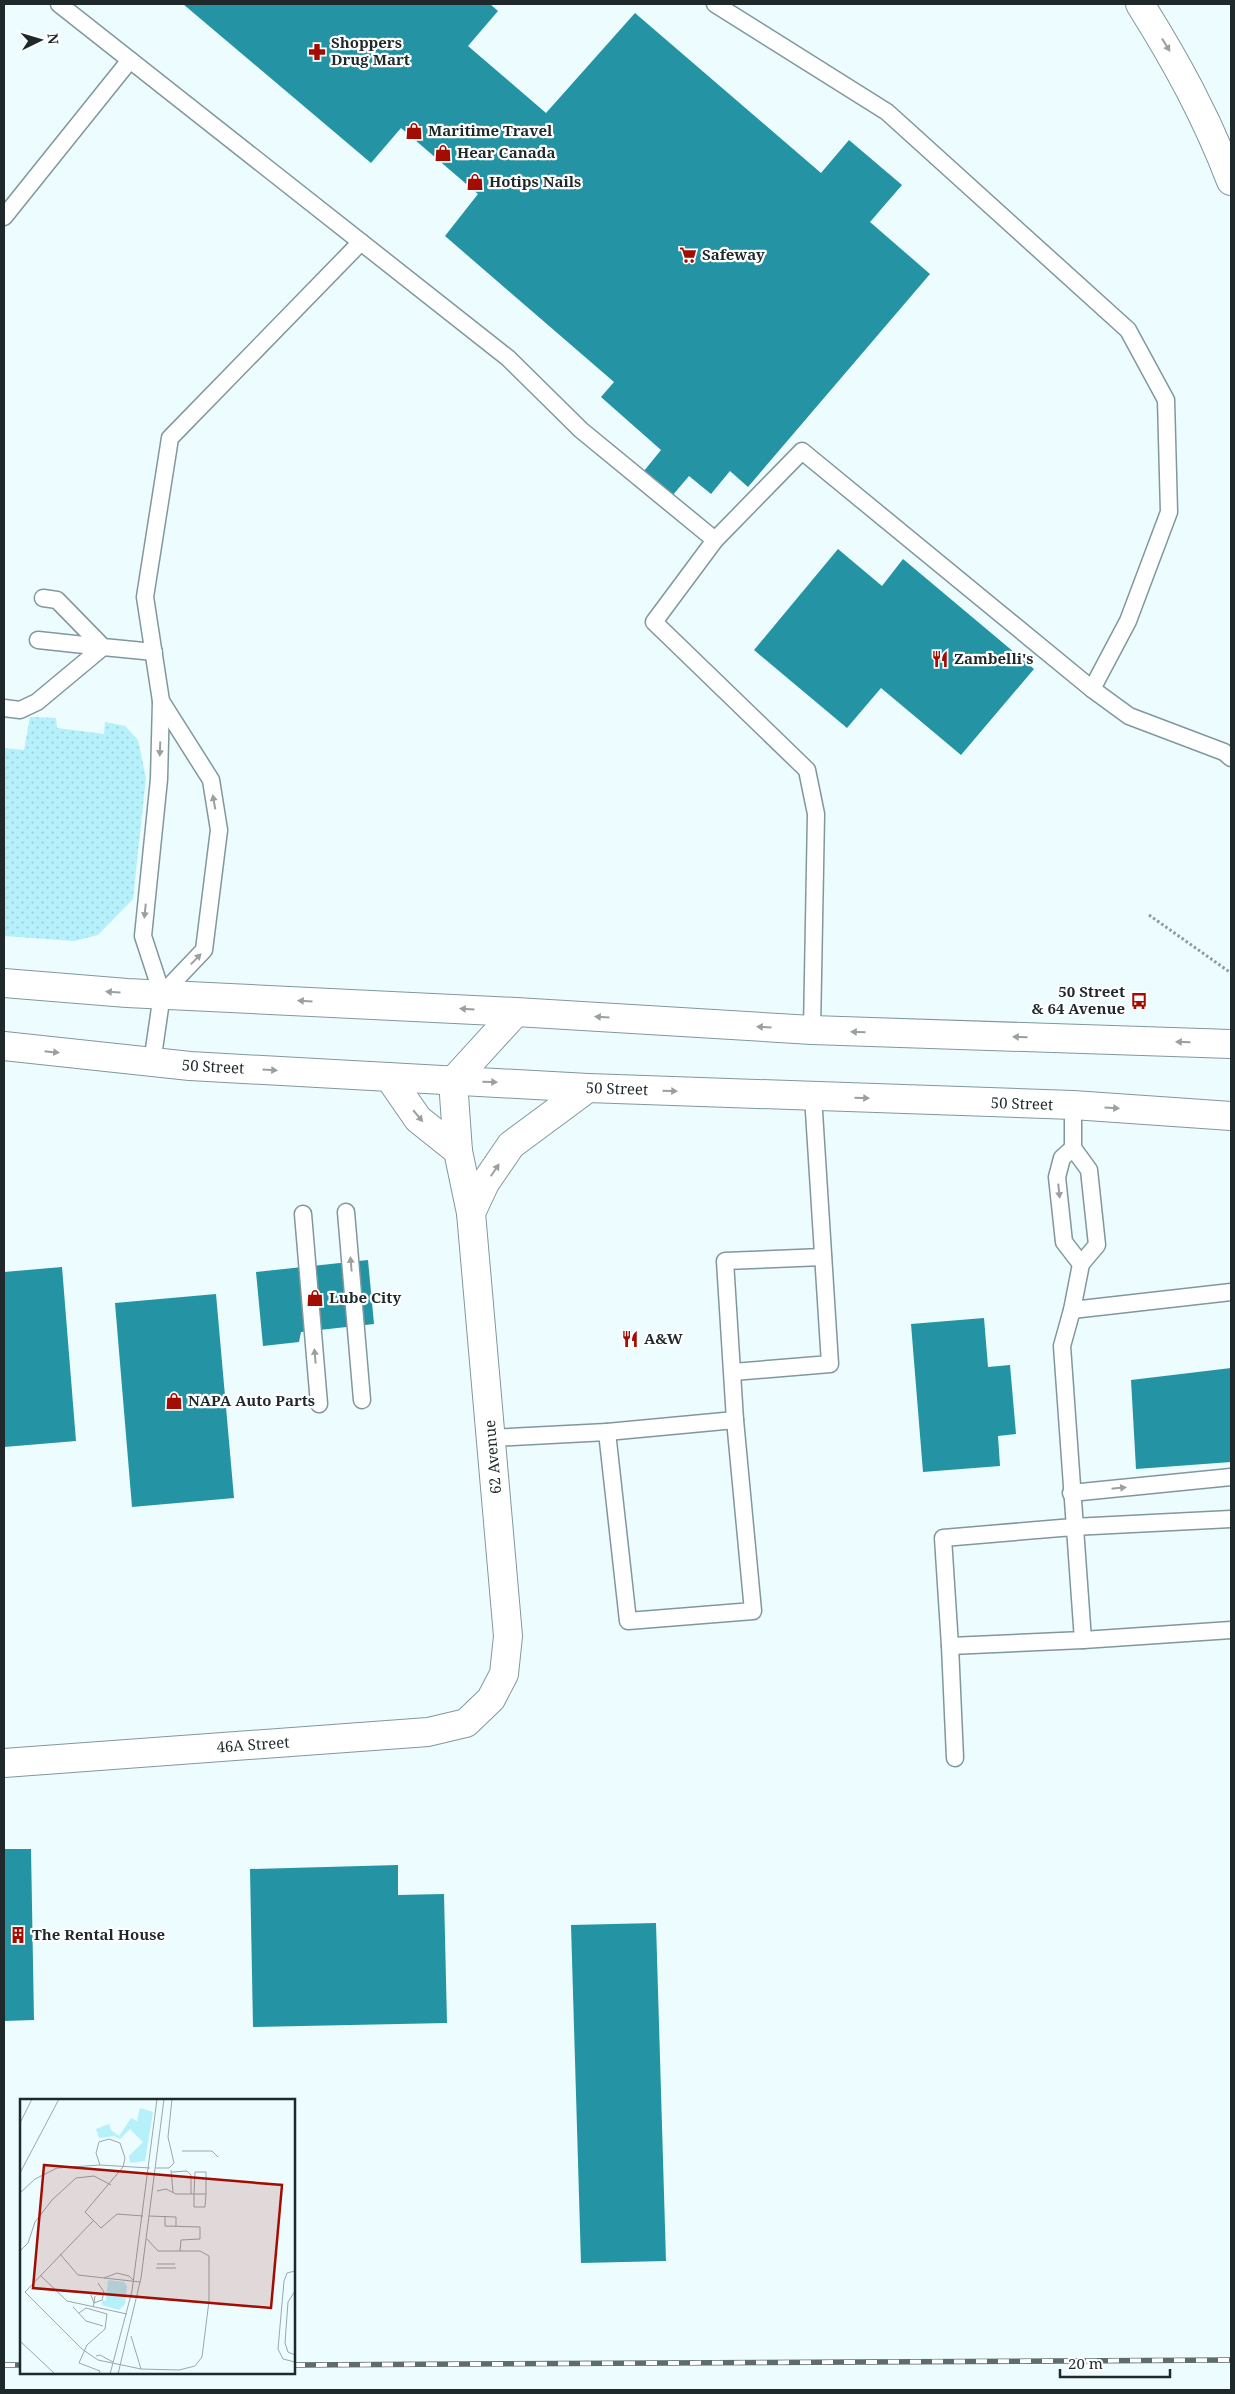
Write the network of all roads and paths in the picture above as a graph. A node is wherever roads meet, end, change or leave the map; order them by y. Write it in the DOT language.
graph roads {
  1 [pos="58,4"];
  2 [pos="715,4"];
  3 [pos="1140,4"];
  4 [pos="130,60"];
  5 [pos="1231,181"];
  6 [pos="4,217"];
  7 [pos="361,242"];
  8 [pos="715,540"];
  9 [pos="43,598"];
  10 [pos="38,640"];
  11 [pos="103,646"];
  12 [pos="154,652"];
  13 [pos="1092,689"];
  14 [pos="161,701"];
  15 [pos="4,708"];
  16 [pos="1231,758"];
  17 [pos="1149,915"];
  18 [pos="1231,973"];
  19 [pos="4,984"];
  20 [pos="162,994"];
  21 [pos="516,1012"];
  22 [pos="812,1030"];
  23 [pos="1231,1044"];
  24 [pos="4,1046"];
  25 [pos="152,1063"];
  26 [pos="389,1076"];
  27 [pos="453,1081"];
  28 [pos="588,1088"];
  29 [pos="813,1096"];
  30 [pos="1073,1105"];
  31 [pos="1231,1116"];
  32 [pos="1073,1148"];
  33 [pos="458,1152"];
  34 [pos="346,1212"];
  35 [pos="472,1212"];
  36 [pos="303,1214"];
  37 [pos="823,1257"];
  38 [pos="1081,1264"];
  39 [pos="1231,1292"];
  40 [pos="1072,1310"];
  41 [pos="733,1372"];
  42 [pos="362,1400"];
  43 [pos="319,1404"];
  44 [pos="735,1420"];
  45 [pos="607,1432"];
  46 [pos="491,1438"];
  47 [pos="1231,1477"];
  48 [pos="1071,1492"];
  49 [pos="1231,1519"];
  50 [pos="1073,1526"];
  51 [pos="1231,1630"];
  52 [pos="1083,1640"];
  53 [pos="950,1646"];
  54 [pos="491,1699"];
  55 [pos="955,1758"];
  56 [pos="4,1762"];
  1 -- 4 [label="lane"];
  2 -- 13 [label="lane"];
  3 -- 5 [label="main road, one-way"];
  4 -- 6 [label="lane"];
  4 -- 7 [label="lane"];
  7 -- 8 [label="lane"];
  7 -- 12 [label="lane"];
  8 -- 13 [label="lane"];
  8 -- 22 [label="lane"];
  9 -- 11 [label="lane"];
  10 -- 11 [label="lane"];
  11 -- 12 [label="lane"];
  11 -- 15 [label="lane"];
  12 -- 14 [label="lane"];
  13 -- 16 [label="lane"];
  14 -- 20 [label="lane, one-way"];
  20 -- 14 [label="lane, one-way"];
  17 -- 18 [label="path"];
  20 -- 19 [label="main road, one-way"];
  21 -- 20 [label="main road, one-way"];
  20 -- 25 [label="lane"];
  22 -- 21 [label="main road, one-way"];
  21 -- 27 [label="main road"];
  23 -- 22 [label="main road, one-way"];
  24 -- 25 [label="main road, 50 Street, one-way"];
  25 -- 26 [label="main road, 50 Street, one-way"];
  26 -- 27 [label="main road, 50 Street"];
  26 -- 33 [label="main road, one-way"];
  27 -- 28 [label="main road, 50 Street, one-way"];
  27 -- 33 [label="main road, 62 Avenue"];
  28 -- 29 [label="main road, 50 Street, one-way"];
  35 -- 28 [label="main road, one-way"];
  29 -- 30 [label="main road, 50 Street, one-way"];
  29 -- 37 [label="lane"];
  30 -- 31 [label="main road, 50 Street, one-way"];
  30 -- 32 [label="lane"];
  32 -- 38 [label="lane"];
  32 -- 38 [label="lane, one-way"];
  33 -- 35 [label="main road, 62 Avenue"];
  42 -- 34 [label="lane, one-way"];
  35 -- 46 [label="main road, 62 Avenue"];
  43 -- 36 [label="lane, one-way"];
  37 -- 41 [label="lane"];
  37 -- 41 [label="lane"];
  38 -- 40 [label="lane"];
  39 -- 40 [label="lane"];
  40 -- 48 [label="lane"];
  41 -- 44 [label="lane"];
  44 -- 45 [label="lane"];
  44 -- 45 [label="lane"];
  45 -- 46 [label="lane"];
  46 -- 54 [label="main road, 62 Avenue"];
  48 -- 47 [label="lane, one-way"];
  48 -- 50 [label="lane"];
  49 -- 50 [label="lane"];
  50 -- 52 [label="lane"];
  50 -- 53 [label="lane"];
  51 -- 52 [label="lane"];
  52 -- 53 [label="lane"];
  53 -- 55 [label="lane"];
  54 -- 56 [label="main road, 46A Street"];
}
